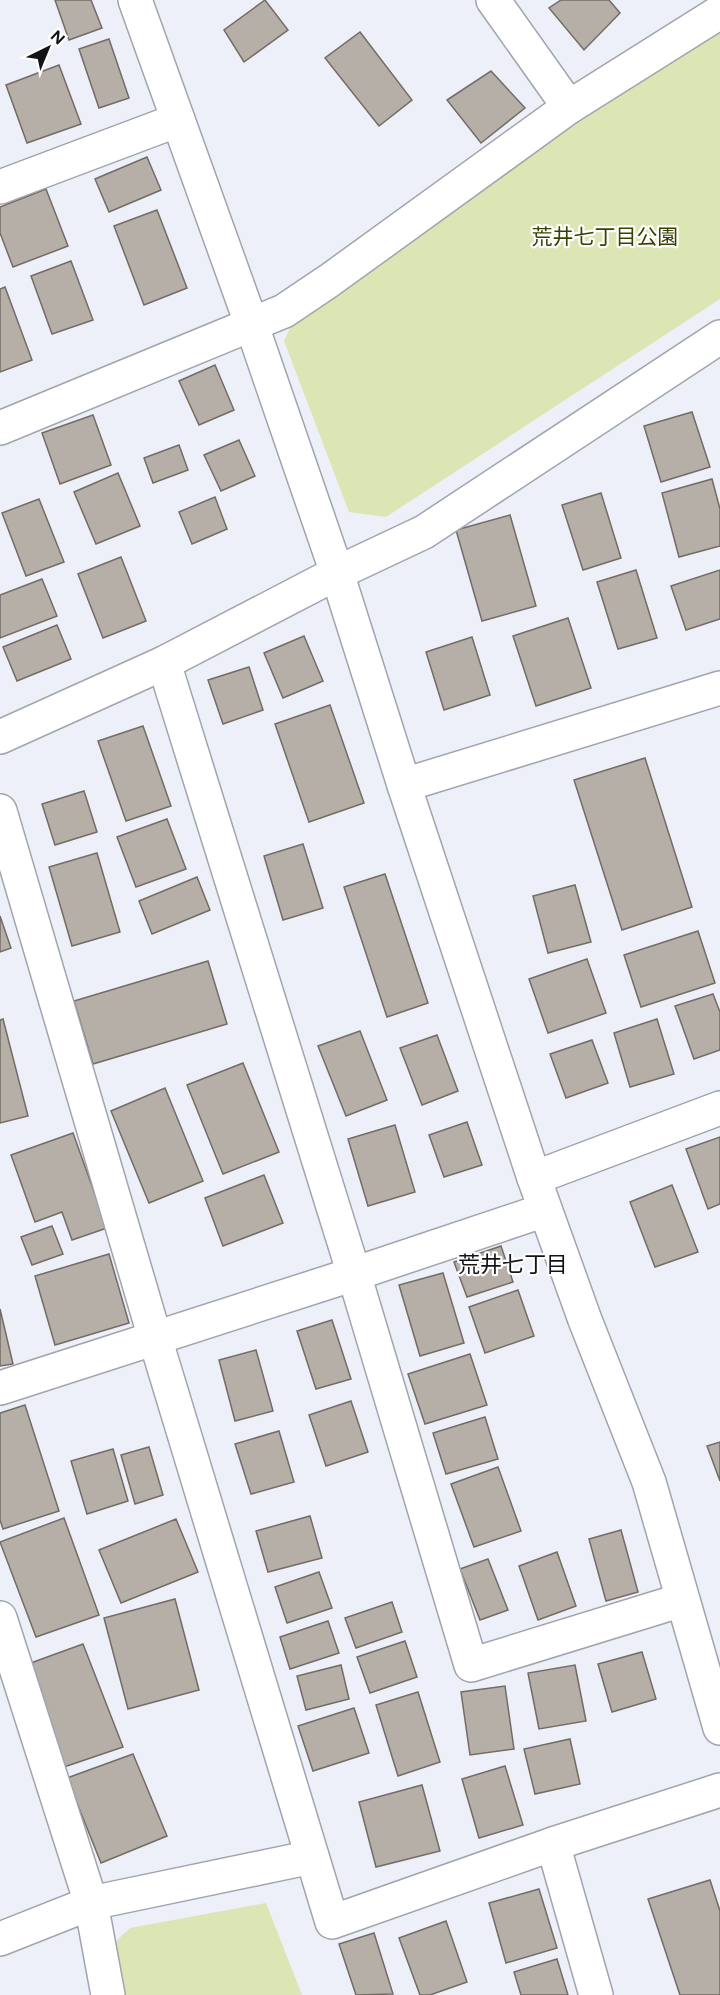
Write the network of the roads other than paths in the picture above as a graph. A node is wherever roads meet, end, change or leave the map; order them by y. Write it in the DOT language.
graph roads {
  1 [pos="135,0"];
  2 [pos="493,0"];
  3 [pos="720,12"];
  4 [pos="569,107"];
  5 [pos="178,120"];
  6 [pos="0,187"];
  7 [pos="251,323"];
  8 [pos="720,337"];
  9 [pos="0,428"];
  10 [pos="337,573"];
  11 [pos="164,663"];
  12 [pos="720,688"];
  13 [pos="0,737"];
  14 [pos="404,785"];
  15 [pos="0,811"];
  16 [pos="720,1108"];
  17 [pos="534,1178"];
  18 [pos="545,1209"];
  19 [pos="354,1274"];
  20 [pos="155,1338"];
  21 [pos="0,1388"];
  22 [pos="682,1600"];
  23 [pos="0,1618"];
  24 [pos="720,1728"];
  25 [pos="720,1790"];
  26 [pos="553,1844"];
  27 [pos="312,1857"];
  28 [pos="91,1903"];
  29 [pos="0,1939"];
  30 [pos="108,1995"];
  31 [pos="596,1995"];
  1 -- 5 [label="street"];
  2 -- 4 [label="street"];
  3 -- 4 [label="street"];
  4 -- 7 [label="street"];
  5 -- 6 [label="street"];
  5 -- 7 [label="street"];
  7 -- 9 [label="street"];
  7 -- 10 [label="street"];
  8 -- 10 [label="street"];
  10 -- 11 [label="street"];
  10 -- 14 [label="street"];
  11 -- 13 [label="street"];
  11 -- 19 [label="street"];
  12 -- 14 [label="street"];
  14 -- 17 [label="street"];
  15 -- 20 [label="street"];
  16 -- 17 [label="street"];
  17 -- 18 [label="street"];
  18 -- 19 [label="street"];
  18 -- 22 [label="street"];
  19 -- 20 [label="street"];
  19 -- 22 [label="street"];
  20 -- 21 [label="street"];
  20 -- 27 [label="street"];
  22 -- 24 [label="street"];
  23 -- 28 [label="street"];
  25 -- 26 [label="street"];
  26 -- 27 [label="street"];
  26 -- 31 [label="street"];
  27 -- 28 [label="street"];
  28 -- 29 [label="street"];
  28 -- 30 [label="street"];
}
